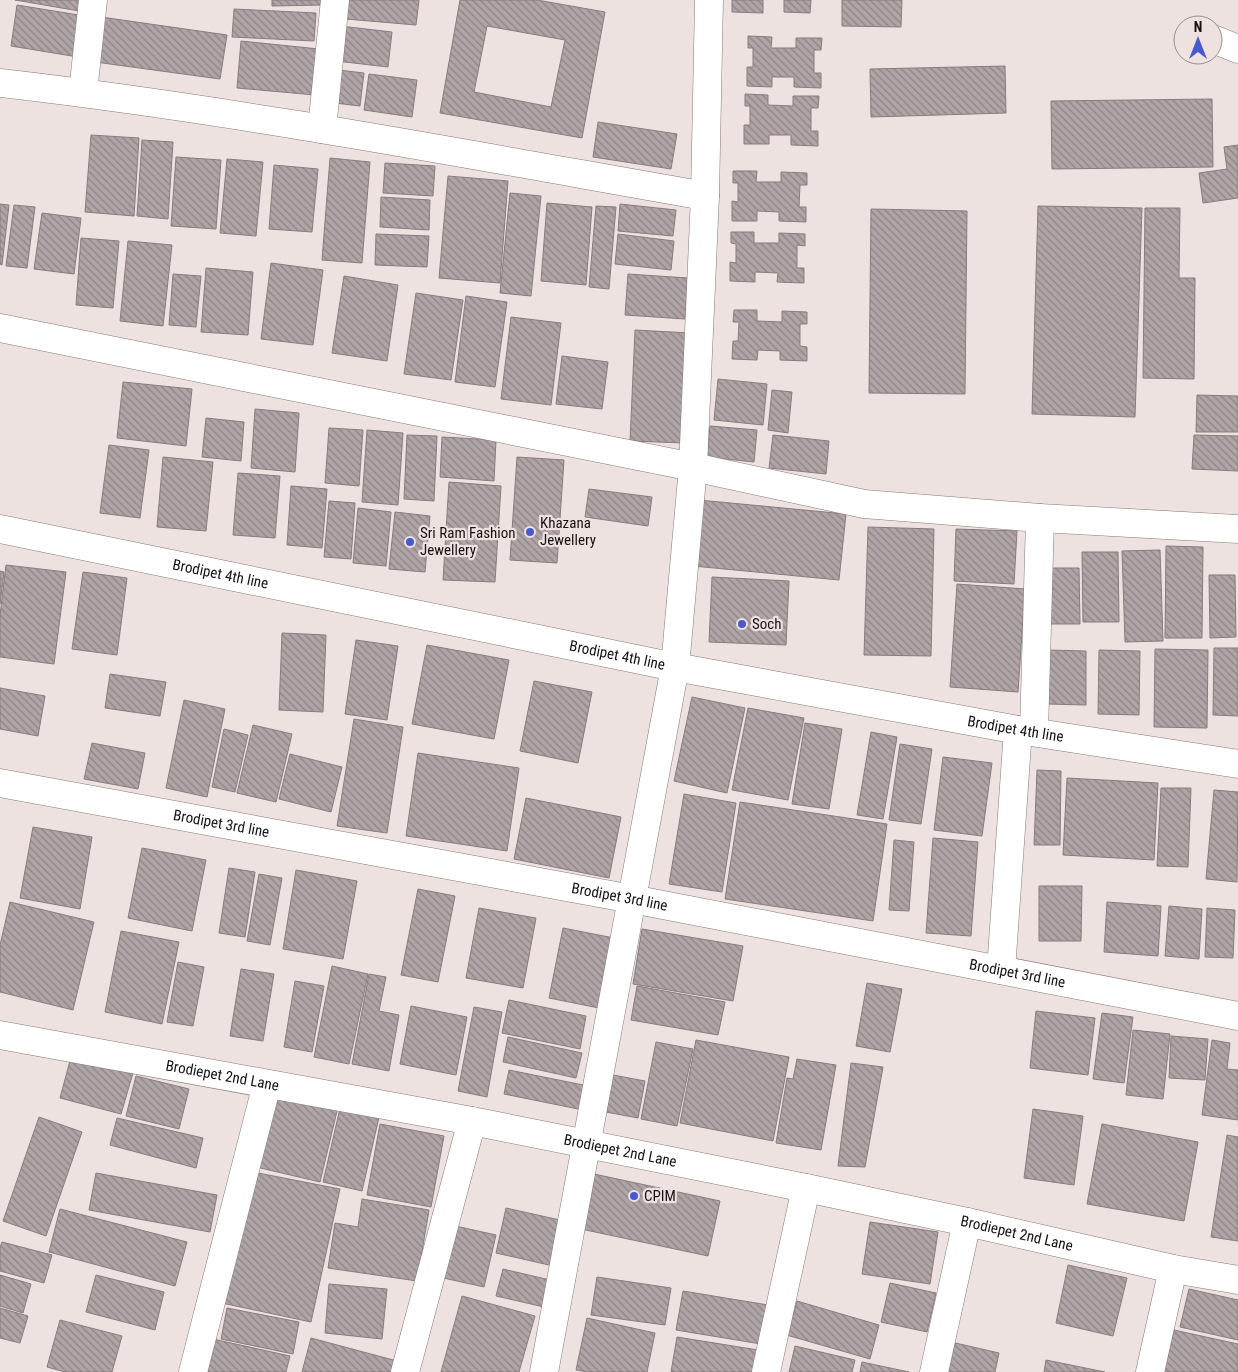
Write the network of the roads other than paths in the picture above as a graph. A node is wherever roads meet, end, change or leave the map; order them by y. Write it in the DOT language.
graph roads {
  1 [pos="93,0"];
  2 [pos="335,0"];
  3 [pos="709,0"];
  4 [pos="1223,43"];
  5 [pos="1238,49"];
  6 [pos="0,82"];
  7 [pos="83,92"];
  8 [pos="322,129"];
  9 [pos="705,196"];
  10 [pos="0,328"];
  11 [pos="694,467"];
  12 [pos="1040,518"];
  13 [pos="0,529"];
  14 [pos="1238,529"];
  15 [pos="675,667"];
  16 [pos="1026,731"];
  17 [pos="1238,764"];
  18 [pos="0,783"];
  19 [pos="632,899"];
  20 [pos="1001,970"];
  21 [pos="1238,1016"];
  22 [pos="0,1035"];
  23 [pos="267,1084"];
  24 [pos="472,1121"];
  25 [pos="586,1144"];
  26 [pos="806,1188"];
  27 [pos="968,1222"];
  28 [pos="1173,1269"];
  29 [pos="1238,1280"];
  30 [pos="193,1372"];
  31 [pos="405,1372"];
  32 [pos="544,1372"];
  33 [pos="766,1372"];
  34 [pos="934,1372"];
  35 [pos="1150,1372"];
  1 -- 7 [label="street"];
  2 -- 8 [label="street"];
  3 -- 9 [label="street"];
  4 -- 5 [label="street"];
  6 -- 7 [label="street"];
  7 -- 8 [label="street"];
  8 -- 9 [label="street"];
  9 -- 11 [label="street"];
  10 -- 11 [label="street"];
  11 -- 12 [label="street"];
  11 -- 15 [label="street"];
  12 -- 14 [label="street"];
  12 -- 16 [label="street"];
  13 -- 15 [label="street, Brodipet 4th line"];
  15 -- 16 [label="street, Brodipet 4th line"];
  15 -- 19 [label="street"];
  16 -- 17 [label="street, Brodipet 4th line"];
  16 -- 20 [label="street"];
  18 -- 19 [label="street, Brodipet 3rd line"];
  19 -- 20 [label="street, Brodipet 3rd line"];
  19 -- 25 [label="street"];
  20 -- 21 [label="street, Brodipet 3rd line"];
  22 -- 23 [label="street, Brodiepet 2nd Lane"];
  23 -- 24 [label="street, Brodiepet 2nd Lane"];
  23 -- 30 [label="street"];
  24 -- 25 [label="street, Brodiepet 2nd Lane"];
  24 -- 31 [label="street"];
  25 -- 26 [label="street, Brodiepet 2nd Lane"];
  25 -- 32 [label="street"];
  26 -- 27 [label="street, Brodiepet 2nd Lane"];
  26 -- 33 [label="street"];
  27 -- 28 [label="street, Brodiepet 2nd Lane"];
  27 -- 34 [label="street"];
  28 -- 29 [label="street, Brodiepet 2nd Lane"];
  28 -- 35 [label="street"];
}
